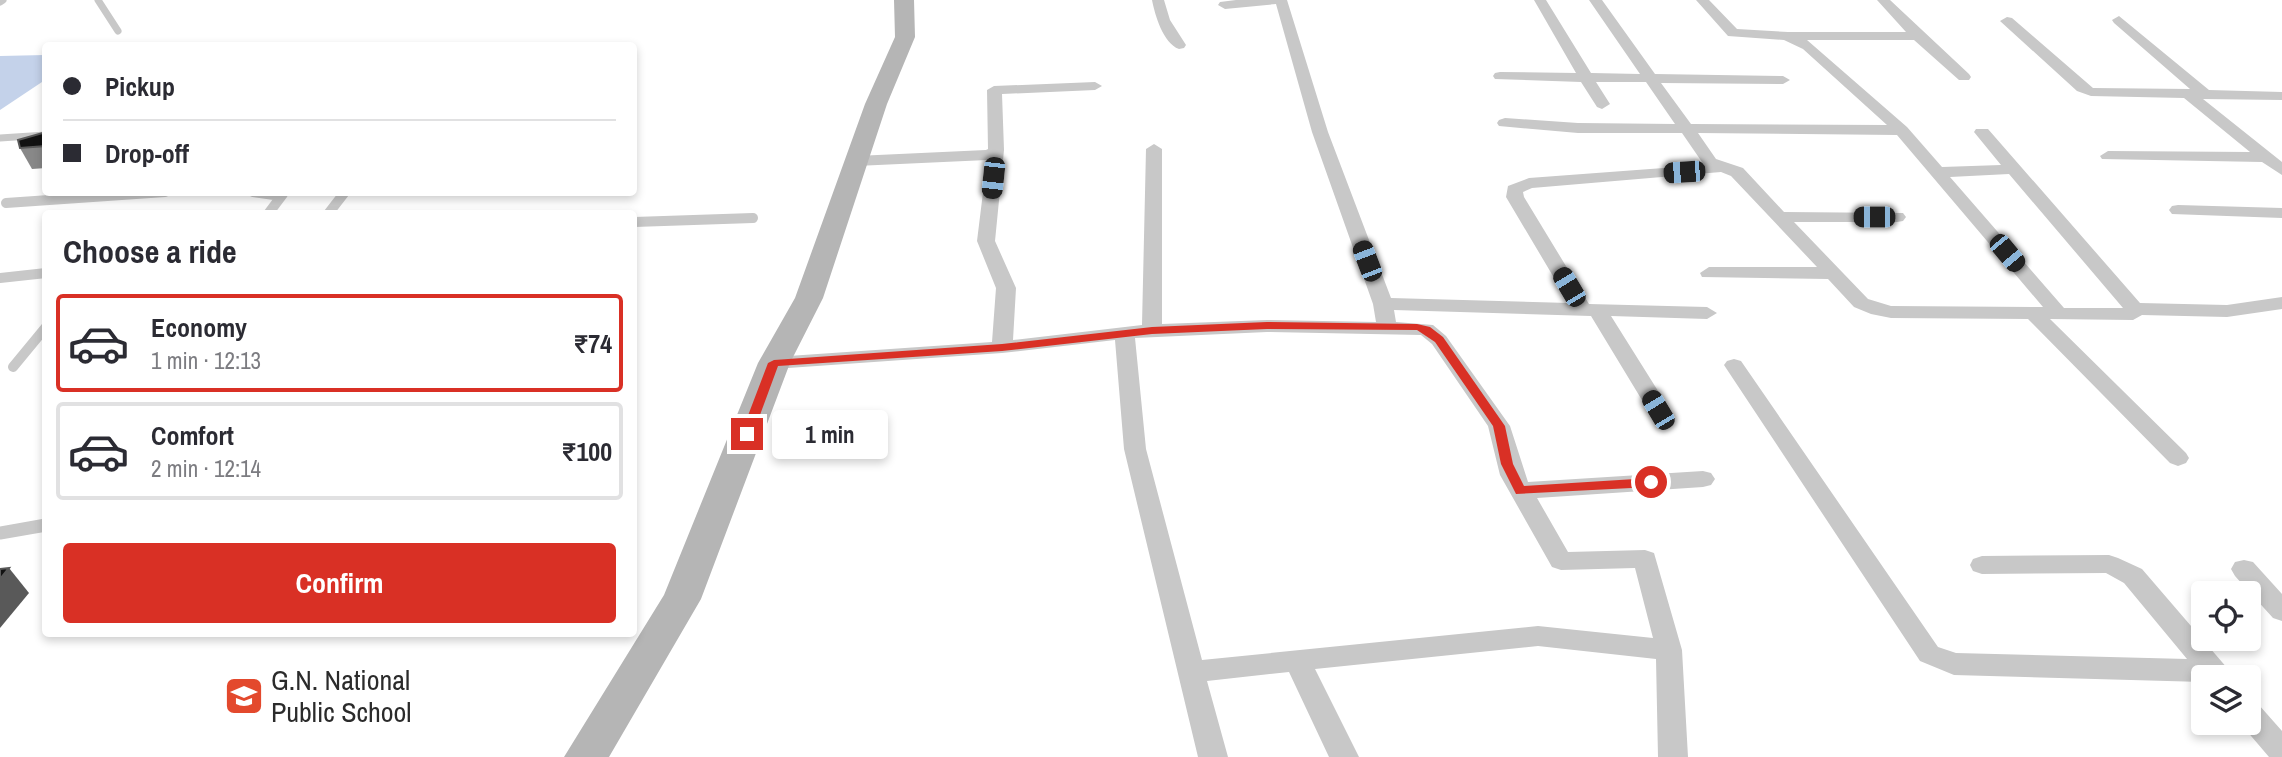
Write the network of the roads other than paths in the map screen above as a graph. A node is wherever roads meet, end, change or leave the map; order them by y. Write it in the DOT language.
graph roads {
  1 [pos="98,0"];
  2 [pos="904,0"];
  3 [pos="1158,0"];
  4 [pos="1279,0"];
  5 [pos="1540,0"];
  6 [pos="1595,0"];
  7 [pos="1702,0"];
  8 [pos="1883,0"];
  9 [pos="1225,5"];
  10 [pos="2007,20"];
  11 [pos="2119,20"];
  12 [pos="118,32"];
  13 [pos="1787,36"];
  14 [pos="1918,36"];
  15 [pos="1178,45"];
  16 [pos="1500,76"];
  17 [pos="1584,76"];
  18 [pos="1964,76"];
  19 [pos="1650,77"];
  20 [pos="1783,80"];
  21 [pos="1095,86"];
  22 [pos="2185,92"];
  23 [pos="2204,93"];
  24 [pos="2282,96"];
  25 [pos="1602,104"];
  26 [pos="1505,123"];
  27 [pos="1688,128"];
  28 [pos="1901,130"];
  29 [pos="1982,132"];
  30 [pos="42,135"];
  31 [pos="0,138"];
  32 [pos="1154,149"];
  33 [pos="996,150"];
  34 [pos="2108,156"];
  35 [pos="2271,156"];
  36 [pos="856,161"];
  37 [pos="1713,163"];
  38 [pos="2014,169"];
  39 [pos="2282,170"];
  40 [pos="1938,172"];
  41 [pos="107,196"];
  42 [pos="342,196"];
  43 [pos="6,203"];
  44 [pos="331,210"];
  45 [pos="2178,210"];
  46 [pos="2282,213"];
  47 [pos="1780,217"];
  48 [pos="1897,217"];
  49 [pos="753,218"];
  50 [pos="637,222"];
  51 [pos="42,273"];
  52 [pos="1709,273"];
  53 [pos="1833,273"];
  54 [pos="0,278"];
  55 [pos="2282,303"];
  56 [pos="1383,304"];
  57 [pos="1590,309"];
  58 [pos="2134,309"];
  59 [pos="1707,313"];
  60 [pos="2034,314"];
  61 [pos="2059,314"];
  62 [pos="1387,328"];
  63 [pos="1152,330"];
  64 [pos="42,332"];
  65 [pos="1125,334"];
  66 [pos="1002,347"];
  67 [pos="774,363"];
  68 [pos="1734,365"];
  69 [pos="13,367"];
  70 [pos="1658,410"];
  71 [pos="2178,458"];
  72 [pos="1703,479"];
  73 [pos="1520,491"];
  74 [pos="42,526"];
  75 [pos="0,533"];
  76 [pos="1982,565"];
  77 [pos="2244,569"];
  78 [pos="2282,611"];
  79 [pos="1669,650"];
  80 [pos="1297,660"];
  81 [pos="2208,665"];
  82 [pos="1190,673"];
  83 [pos="2191,673"];
  84 [pos="586,757"];
  85 [pos="1213,757"];
  86 [pos="1343,757"];
  87 [pos="1673,757"];
  1 -- 12 [label="lane"];
  2 -- 36 [label="street"];
  3 -- 15 [label="street"];
  4 -- 9 [label="street"];
  4 -- 56 [label="street"];
  5 -- 17 [label="street"];
  6 -- 19 [label="street"];
  7 -- 13 [label="street"];
  8 -- 14 [label="street"];
  10 -- 22 [label="street"];
  11 -- 23 [label="street"];
  13 -- 14 [label="street"];
  13 -- 28 [label="street"];
  14 -- 18 [label="street"];
  16 -- 17 [label="street"];
  17 -- 19 [label="street"];
  17 -- 25 [label="street"];
  19 -- 20 [label="street"];
  19 -- 27 [label="street"];
  21 -- 33 [label="street"];
  22 -- 23 [label="street"];
  22 -- 35 [label="street"];
  23 -- 24 [label="street"];
  26 -- 27 [label="street"];
  27 -- 28 [label="street"];
  27 -- 37 [label="street"];
  28 -- 40 [label="street"];
  29 -- 38 [label="street"];
  30 -- 31 [label="lane"];
  32 -- 63 [label="street"];
  33 -- 36 [label="street"];
  33 -- 66 [label="street"];
  34 -- 35 [label="street"];
  35 -- 39 [label="street"];
  36 -- 67 [label="street"];
  37 -- 47 [label="street"];
  37 -- 57 [label="street"];
  38 -- 40 [label="street"];
  38 -- 58 [label="street"];
  40 -- 61 [label="street"];
  41 -- 43 [label="lane"];
  42 -- 44 [label="lane"];
  45 -- 46 [label="street"];
  47 -- 48 [label="street"];
  47 -- 53 [label="street"];
  49 -- 50 [label="lane"];
  51 -- 54 [label="lane"];
  52 -- 53 [label="street"];
  53 -- 60 [label="street"];
  55 -- 58 [label="street"];
  56 -- 57 [label="street"];
  56 -- 62 [label="street"];
  57 -- 59 [label="street"];
  57 -- 70 [label="street"];
  58 -- 61 [label="street"];
  60 -- 61 [label="street"];
  60 -- 71 [label="street"];
  62 -- 63 [label="street"];
  62 -- 73 [label="street"];
  63 -- 65 [label="street"];
  64 -- 69 [label="lane"];
  65 -- 66 [label="street"];
  65 -- 82 [label="street"];
  66 -- 67 [label="street"];
  67 -- 84 [label="street"];
  68 -- 83 [label="street"];
  72 -- 73 [label="street"];
  73 -- 79 [label="street"];
  74 -- 75 [label="lane"];
  76 -- 81 [label="street"];
  77 -- 78 [label="street"];
  79 -- 80 [label="street"];
  79 -- 87 [label="street"];
  80 -- 82 [label="street"];
  80 -- 86 [label="street"];
  82 -- 85 [label="street"];
}
